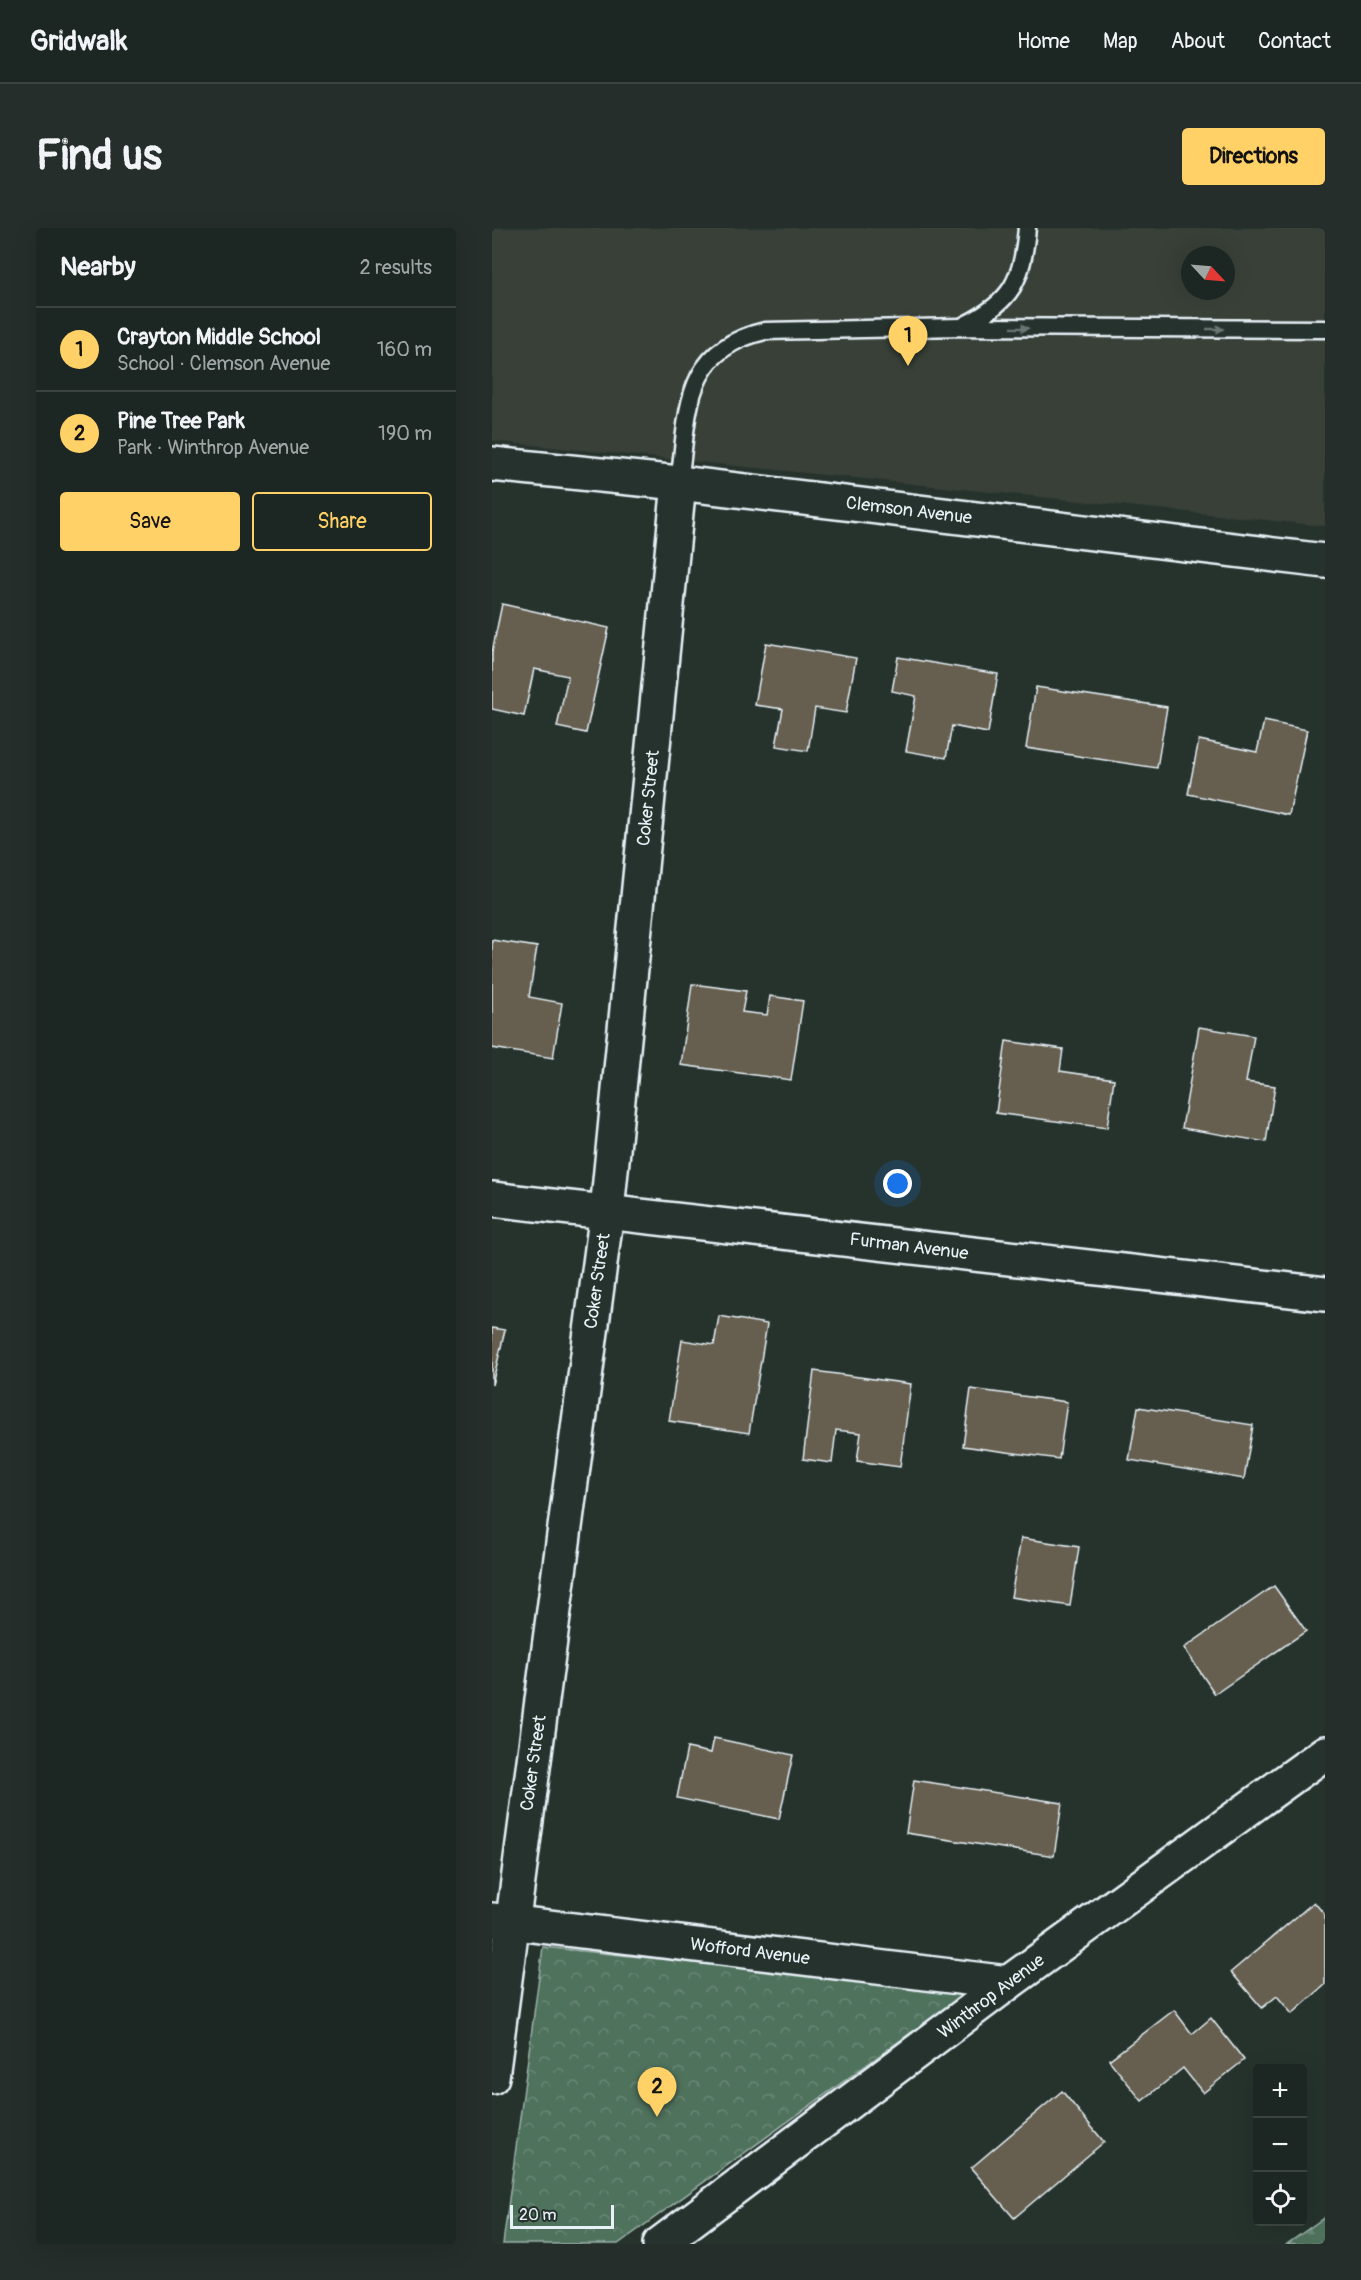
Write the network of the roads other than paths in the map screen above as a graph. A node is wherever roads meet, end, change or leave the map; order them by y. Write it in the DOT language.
graph roads {
  1 [pos="1027,228"];
  2 [pos="962,327"];
  3 [pos="1325,329"];
  4 [pos="492,464"];
  5 [pos="679,483"];
  6 [pos="1325,561"];
  7 [pos="492,1199"];
  8 [pos="607,1211"];
  9 [pos="1325,1294"];
  10 [pos="1325,1753"];
  11 [pos="502,1921"];
  12 [pos="1008,1983"];
  13 [pos="492,2077"];
  14 [pos="660,2244"];
  1 -- 2 [label="lane"];
  2 -- 3 [label="lane, one-way"];
  2 -- 5 [label="lane"];
  4 -- 5 [label="street, Clemson Avenue"];
  5 -- 6 [label="street, Clemson Avenue"];
  5 -- 8 [label="street, Coker Street"];
  7 -- 8 [label="street, Furman Avenue"];
  8 -- 9 [label="street, Furman Avenue"];
  8 -- 11 [label="street, Coker Street"];
  10 -- 12 [label="street, Winthrop Avenue"];
  11 -- 12 [label="street, Wofford Avenue"];
  11 -- 13 [label="street, Coker Street"];
  12 -- 14 [label="street, Winthrop Avenue"];
}
